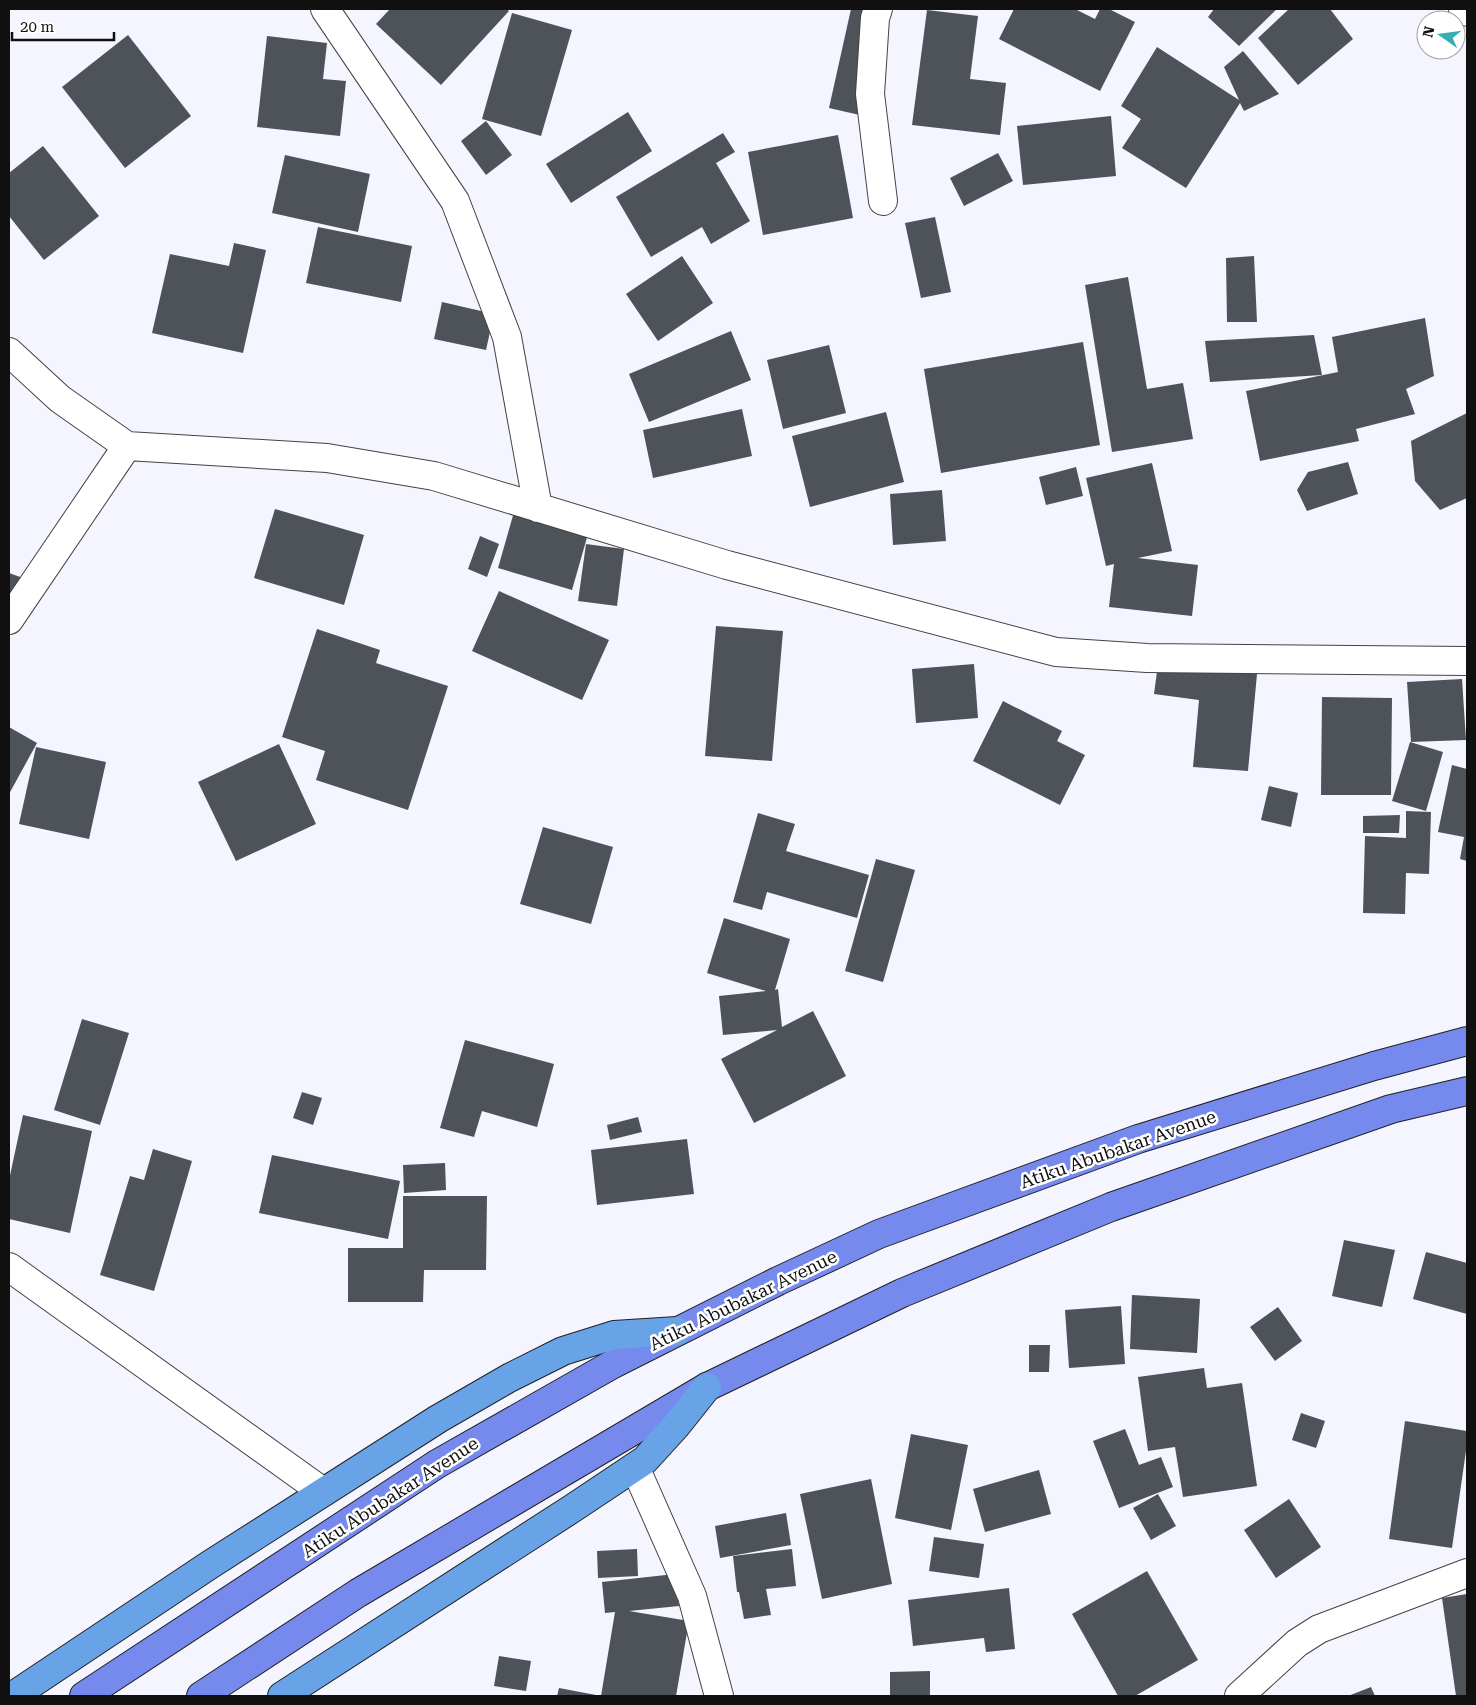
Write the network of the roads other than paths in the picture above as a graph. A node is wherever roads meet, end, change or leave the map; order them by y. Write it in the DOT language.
graph roads {
  1 [pos="325,9"];
  2 [pos="878,9"];
  3 [pos="1463,9"];
  4 [pos="1467,12"];
  5 [pos="884,201"];
  6 [pos="9,352"];
  7 [pos="127,446"];
  8 [pos="538,508"];
  9 [pos="9,620"];
  10 [pos="1467,662"];
  11 [pos="1467,1041"];
  12 [pos="1467,1091"];
  13 [pos="9,1267"];
  14 [pos="677,1331"];
  15 [pos="707,1387"];
  16 [pos="635,1467"];
  17 [pos="323,1492"];
  18 [pos="1467,1573"];
  19 [pos="13,1696"];
  20 [pos="84,1696"];
  21 [pos="201,1696"];
  22 [pos="282,1696"];
  23 [pos="719,1696"];
  24 [pos="1240,1696"];
  1 -- 8 [label="street"];
  2 -- 5 [label="street"];
  3 -- 4 [label="street"];
  6 -- 7 [label="street"];
  7 -- 8 [label="street"];
  7 -- 9 [label="street"];
  8 -- 10 [label="street"];
  11 -- 14 [label="main road, Atiku Abubakar Avenue"];
  12 -- 15 [label="main road"];
  13 -- 17 [label="street"];
  14 -- 17 [label="highway"];
  14 -- 20 [label="main road, Atiku Abubakar Avenue"];
  15 -- 16 [label="highway"];
  15 -- 21 [label="main road"];
  16 -- 22 [label="highway"];
  16 -- 23 [label="street"];
  17 -- 19 [label="highway"];
  18 -- 24 [label="street"];
}
